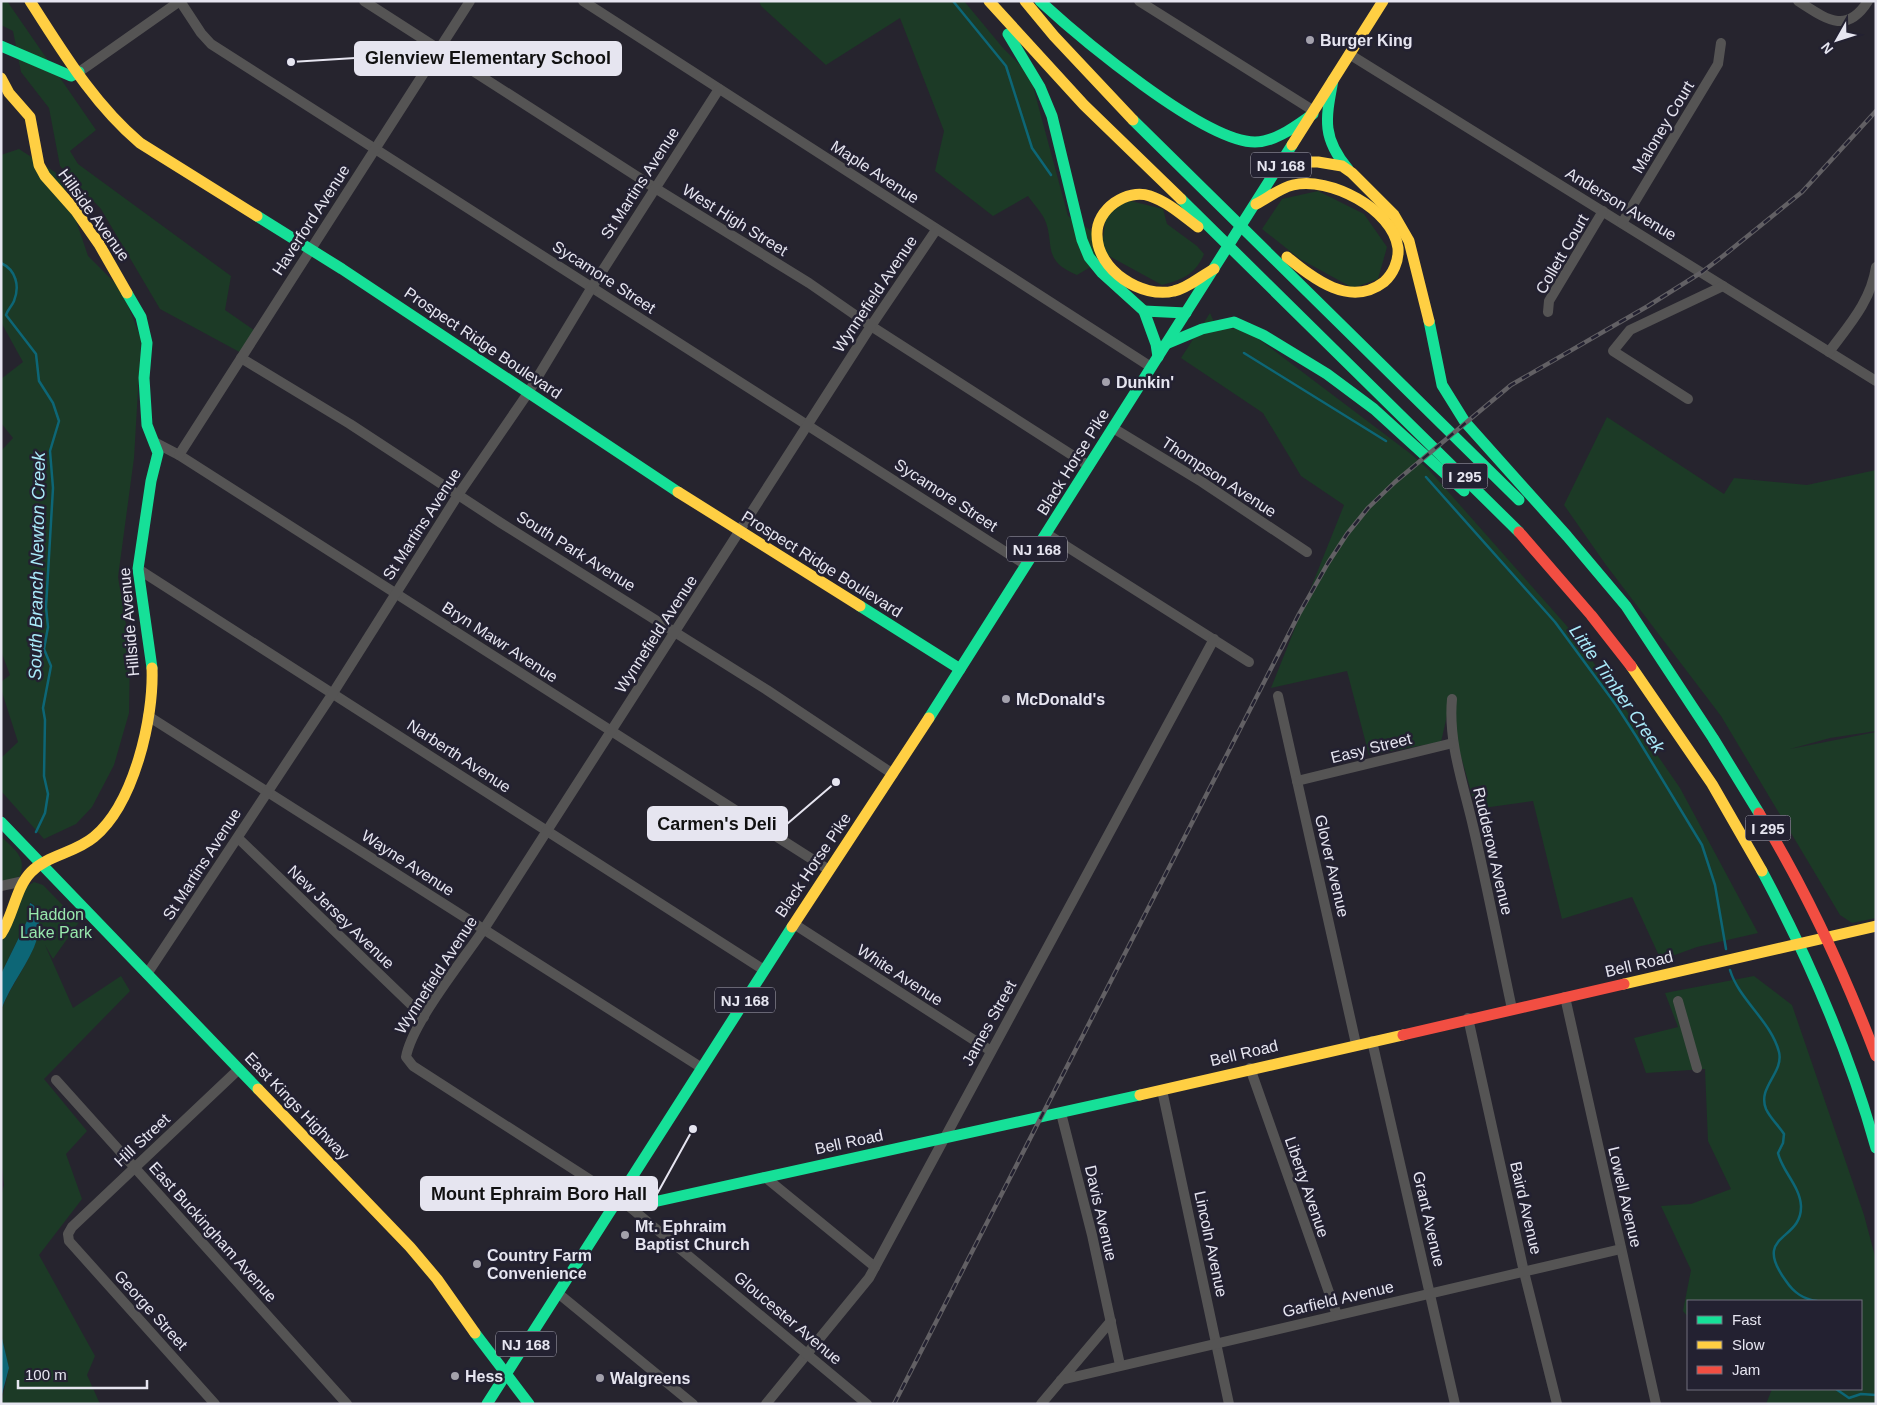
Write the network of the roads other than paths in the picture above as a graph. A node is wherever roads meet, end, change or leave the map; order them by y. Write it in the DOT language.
graph roads {
  1 [pos="30,1"];
  2 [pos="180,1"];
  3 [pos="364,1"];
  4 [pos="470,1"];
  5 [pos="583,1"];
  6 [pos="988,1"];
  7 [pos="1026,1"];
  8 [pos="1040,1"];
  9 [pos="1139,1"];
  10 [pos="1798,1"];
  11 [pos="1868,1"];
  12 [pos="1381,2"];
  13 [pos="1721,43"];
  14 [pos="1,46"];
  15 [pos="438,49"];
  16 [pos="1349,54"];
  17 [pos="78,72"];
  18 [pos="1,78"];
  19 [pos="1333,80"];
  20 [pos="718,89"];
  21 [pos="1313,112"];
  22 [pos="375,148"];
  23 [pos="1277,171"];
  24 [pos="1357,178"];
  25 [pos="1200,184"];
  26 [pos="655,188"];
  27 [pos="1256,204"];
  28 [pos="1603,211"];
  29 [pos="1622,223"];
  30 [pos="936,230"];
  31 [pos="310,249"];
  32 [pos="1876,267"];
  33 [pos="1214,269"];
  34 [pos="1255,271"];
  35 [pos="1723,286"];
  36 [pos="592,287"];
  37 [pos="1144,311"];
  38 [pos="1548,312"];
  39 [pos="1186,313"];
  40 [pos="871,326"];
  41 [pos="1166,344"];
  42 [pos="1829,352"];
  43 [pos="1158,357"];
  44 [pos="241,358"];
  45 [pos="1151,367"];
  46 [pos="1876,381"];
  47 [pos="528,393"];
  48 [pos="1688,399"];
  49 [pos="808,425"];
  50 [pos="1113,428"];
  51 [pos="154,442"];
  52 [pos="179,455"];
  53 [pos="1089,466"];
  54 [pos="458,495"];
  55 [pos="740,531"];
  56 [pos="1047,534"];
  57 [pos="1307,552"];
  58 [pos="1026,565"];
  59 [pos="138,569"];
  60 [pos="1564,582"];
  61 [pos="395,593"];
  62 [pos="676,632"];
  63 [pos="1214,640"];
  64 [pos="1249,662"];
  65 [pos="960,669"];
  66 [pos="1676,682"];
  67 [pos="333,693"];
  68 [pos="1278,696"];
  69 [pos="1452,698"];
  70 [pos="148,716"];
  71 [pos="611,731"];
  72 [pos="1453,743"];
  73 [pos="893,774"];
  74 [pos="1297,782"];
  75 [pos="267,791"];
  76 [pos="1,822"];
  77 [pos="546,830"];
  78 [pos="238,838"];
  79 [pos="45,869"];
  80 [pos="829,870"];
  81 [pos="24,881"];
  82 [pos="1,886"];
  83 [pos="794,924"];
  84 [pos="1876,926"];
  85 [pos="484,929"];
  86 [pos="1,934"];
  87 [pos="764,970"];
  88 [pos="147,974"];
  89 [pos="1566,997"];
  90 [pos="1678,1001"];
  91 [pos="1512,1009"];
  92 [pos="424,1018"];
  93 [pos="1468,1018"];
  94 [pos="1372,1041"];
  95 [pos="1356,1044"];
  96 [pos="991,1051"];
  97 [pos="1876,1056"];
  98 [pos="702,1068"];
  99 [pos="1250,1068"];
  100 [pos="1697,1068"];
  101 [pos="239,1069"];
  102 [pos="56,1080"];
  103 [pos="1162,1090"];
  104 [pos="1061,1113"];
  105 [pos="943,1138"];
  106 [pos="1876,1148"];
  107 [pos="135,1168"];
  108 [pos="765,1177"];
  109 [pos="620,1198"];
  110 [pos="68,1234"];
  111 [pos="1621,1249"];
  112 [pos="875,1267"];
  113 [pos="1524,1272"];
  114 [pos="558,1294"];
  115 [pos="1430,1294"];
  116 [pos="1337,1315"];
  117 [pos="1111,1321"];
  118 [pos="1217,1342"];
  119 [pos="807,1354"];
  120 [pos="1120,1366"];
  121 [pos="506,1376"];
  122 [pos="1061,1380"];
  123 [pos="215,1404"];
  124 [pos="347,1404"];
  125 [pos="487,1404"];
  126 [pos="529,1404"];
  127 [pos="693,1404"];
  128 [pos="766,1404"];
  129 [pos="867,1404"];
  130 [pos="1040,1404"];
  131 [pos="1229,1404"];
  132 [pos="1455,1404"];
  133 [pos="1557,1404"];
  134 [pos="1656,1404"];
  1 -- 17 [label="main road, Prospect Ridge Boulevard"];
  2 -- 17 [label="street"];
  2 -- 22 [label="street, Sycamore Street"];
  3 -- 15 [label="street, West High Street"];
  4 -- 15 [label="street, Haverford Avenue"];
  5 -- 20 [label="street, Maple Avenue"];
  6 -- 34 [label="main road, I 295"];
  6 -- 37 [label="main road"];
  7 -- 25 [label="main road, I 295"];
  8 -- 21 [label="main road"];
  9 -- 21 [label="street"];
  10 -- 11 [label="street"];
  12 -- 16 [label="main road, NJ 168"];
  13 -- 29 [label="street, Maloney Court"];
  14 -- 17 [label="main road"];
  15 -- 22 [label="street, Haverford Avenue"];
  15 -- 26 [label="street, West High Street"];
  16 -- 19 [label="main road, NJ 168"];
  16 -- 28 [label="street, Anderson Avenue"];
  17 -- 31 [label="main road, Prospect Ridge Boulevard"];
  18 -- 51 [label="main road, Hillside Avenue"];
  19 -- 21 [label="main road, NJ 168"];
  19 -- 24 [label="main road"];
  20 -- 26 [label="street, St Martins Avenue"];
  20 -- 30 [label="street, Maple Avenue"];
  21 -- 23 [label="main road, NJ 168"];
  22 -- 31 [label="street, Haverford Avenue"];
  22 -- 36 [label="street, Sycamore Street"];
  23 -- 24 [label="main road"];
  23 -- 27 [label="main road, NJ 168"];
  24 -- 66 [label="main road"];
  25 -- 27 [label="main road"];
  25 -- 66 [label="main road, I 295"];
  26 -- 36 [label="street, St Martins Avenue"];
  26 -- 40 [label="street, West High Street"];
  27 -- 33 [label="main road, NJ 168"];
  28 -- 29 [label="street, Anderson Avenue"];
  28 -- 38 [label="street, Collett Court"];
  29 -- 35 [label="street, Anderson Avenue"];
  30 -- 40 [label="street, Wynnefield Avenue"];
  30 -- 45 [label="street, Maple Avenue"];
  31 -- 44 [label="street, Haverford Avenue"];
  31 -- 47 [label="main road, Prospect Ridge Boulevard"];
  32 -- 42 [label="street"];
  33 -- 34 [label="main road"];
  33 -- 39 [label="main road, NJ 168"];
  34 -- 60 [label="main road, I 295"];
  35 -- 42 [label="street, Anderson Avenue"];
  35 -- 48 [label="street"];
  36 -- 47 [label="street, St Martins Avenue"];
  36 -- 49 [label="street, Sycamore Street"];
  37 -- 39 [label="main road"];
  37 -- 43 [label="main road"];
  39 -- 41 [label="main road, NJ 168"];
  40 -- 49 [label="street, Wynnefield Avenue"];
  40 -- 53 [label="street, West High Street"];
  41 -- 43 [label="main road, Black Horse Pike / NJ 168"];
  41 -- 60 [label="main road"];
  42 -- 46 [label="street, Anderson Avenue"];
  43 -- 45 [label="main road, Black Horse Pike / NJ 168"];
  44 -- 52 [label="street, Haverford Avenue"];
  44 -- 54 [label="street, South Park Avenue"];
  45 -- 50 [label="main road, Black Horse Pike / NJ 168"];
  47 -- 54 [label="street, St Martins Avenue"];
  47 -- 55 [label="main road, Prospect Ridge Boulevard"];
  49 -- 55 [label="street, Wynnefield Avenue"];
  49 -- 58 [label="street, Sycamore Street"];
  50 -- 53 [label="main road, Black Horse Pike / NJ 168"];
  50 -- 57 [label="street, Thompson Avenue"];
  51 -- 52 [label="street, Bryn Mawr Avenue"];
  51 -- 59 [label="main road, Hillside Avenue"];
  52 -- 61 [label="street, Bryn Mawr Avenue"];
  53 -- 56 [label="main road, Black Horse Pike / NJ 168"];
  54 -- 61 [label="street, St Martins Avenue"];
  54 -- 62 [label="street, South Park Avenue"];
  55 -- 62 [label="street, Wynnefield Avenue"];
  55 -- 65 [label="main road, Prospect Ridge Boulevard"];
  56 -- 58 [label="main road, Black Horse Pike / NJ 168"];
  56 -- 63 [label="street"];
  58 -- 65 [label="main road, Black Horse Pike / NJ 168"];
  59 -- 67 [label="street, Narberth Avenue"];
  59 -- 70 [label="main road, Hillside Avenue"];
  60 -- 106 [label="main road, I 295"];
  61 -- 67 [label="street, St Martins Avenue"];
  61 -- 71 [label="street, Bryn Mawr Avenue"];
  62 -- 71 [label="street, Wynnefield Avenue"];
  62 -- 73 [label="street, South Park Avenue"];
  63 -- 64 [label="street"];
  63 -- 96 [label="street, James Street"];
  65 -- 73 [label="main road, Black Horse Pike / NJ 168"];
  66 -- 97 [label="main road, I 295"];
  67 -- 75 [label="street, St Martins Avenue"];
  67 -- 77 [label="street, Narberth Avenue"];
  68 -- 74 [label="street, Glover Avenue"];
  69 -- 72 [label="street, Rudderow Avenue"];
  70 -- 75 [label="street, Wayne Avenue"];
  70 -- 79 [label="main road, Hillside Avenue"];
  71 -- 77 [label="street, Wynnefield Avenue"];
  71 -- 80 [label="street, Bryn Mawr Avenue"];
  72 -- 74 [label="street, Easy Street"];
  72 -- 91 [label="street, Rudderow Avenue"];
  73 -- 80 [label="main road, Black Horse Pike / NJ 168"];
  74 -- 95 [label="street, Glover Avenue"];
  75 -- 78 [label="street, St Martins Avenue"];
  75 -- 85 [label="street, Wayne Avenue"];
  76 -- 79 [label="main road, East Kings Highway"];
  77 -- 85 [label="street, Wynnefield Avenue"];
  77 -- 87 [label="street, Narberth Avenue"];
  78 -- 88 [label="street, St Martins Avenue"];
  78 -- 92 [label="street, New Jersey Avenue"];
  79 -- 81 [label="main road, Hillside Avenue"];
  79 -- 88 [label="main road, East Kings Highway"];
  80 -- 83 [label="main road, Black Horse Pike / NJ 168"];
  81 -- 82 [label="street"];
  81 -- 86 [label="main road"];
  83 -- 87 [label="main road, Black Horse Pike / NJ 168"];
  83 -- 96 [label="street, White Avenue"];
  84 -- 89 [label="main road, Bell Road"];
  85 -- 92 [label="street, Wynnefield Avenue"];
  85 -- 98 [label="street, Wayne Avenue"];
  87 -- 98 [label="main road, Black Horse Pike / NJ 168"];
  88 -- 101 [label="main road, East Kings Highway"];
  89 -- 91 [label="main road, Bell Road"];
  89 -- 111 [label="street, Lowell Avenue"];
  90 -- 100 [label="street"];
  91 -- 93 [label="main road, Bell Road"];
  92 -- 109 [label="street, Wynnefield Avenue"];
  93 -- 94 [label="main road, Bell Road"];
  93 -- 113 [label="street, Baird Avenue"];
  94 -- 95 [label="main road, Bell Road"];
  94 -- 115 [label="street, Grant Avenue"];
  95 -- 99 [label="main road, Bell Road"];
  96 -- 105 [label="street, James Street"];
  98 -- 109 [label="main road, Black Horse Pike / NJ 168"];
  99 -- 103 [label="main road, Bell Road"];
  99 -- 116 [label="street, Liberty Avenue"];
  101 -- 107 [label="street, Hill Street"];
  101 -- 121 [label="main road, East Kings Highway"];
  102 -- 107 [label="street, East Buckingham Avenue"];
  103 -- 104 [label="main road, Bell Road"];
  103 -- 118 [label="street, Lincoln Avenue"];
  104 -- 105 [label="main road, Bell Road"];
  104 -- 117 [label="street, Davis Avenue"];
  105 -- 108 [label="main road, Bell Road"];
  105 -- 112 [label="street, James Street"];
  107 -- 110 [label="street, Hill Street"];
  107 -- 124 [label="street, East Buckingham Avenue"];
  108 -- 109 [label="main road, Bell Road"];
  108 -- 112 [label="street"];
  109 -- 114 [label="main road, Black Horse Pike / NJ 168"];
  109 -- 119 [label="street, Gloucester Avenue"];
  110 -- 123 [label="street, George Street"];
  111 -- 113 [label="street, Garfield Avenue"];
  111 -- 134 [label="street, Lowell Avenue"];
  112 -- 119 [label="street, James Street"];
  113 -- 115 [label="street, Garfield Avenue"];
  113 -- 133 [label="street, Baird Avenue"];
  114 -- 121 [label="main road, Black Horse Pike / NJ 168"];
  114 -- 127 [label="street"];
  115 -- 116 [label="street, Garfield Avenue"];
  115 -- 132 [label="street, Grant Avenue"];
  116 -- 118 [label="street, Garfield Avenue"];
  117 -- 120 [label="street, Davis Avenue"];
  117 -- 122 [label="street"];
  118 -- 120 [label="street, Garfield Avenue"];
  118 -- 131 [label="street, Lincoln Avenue"];
  119 -- 128 [label="street, James Street"];
  119 -- 129 [label="street, Gloucester Avenue"];
  120 -- 122 [label="street, Garfield Avenue"];
  121 -- 125 [label="main road, Black Horse Pike / NJ 168"];
  121 -- 126 [label="main road, East Kings Highway"];
  122 -- 130 [label="street"];
}
